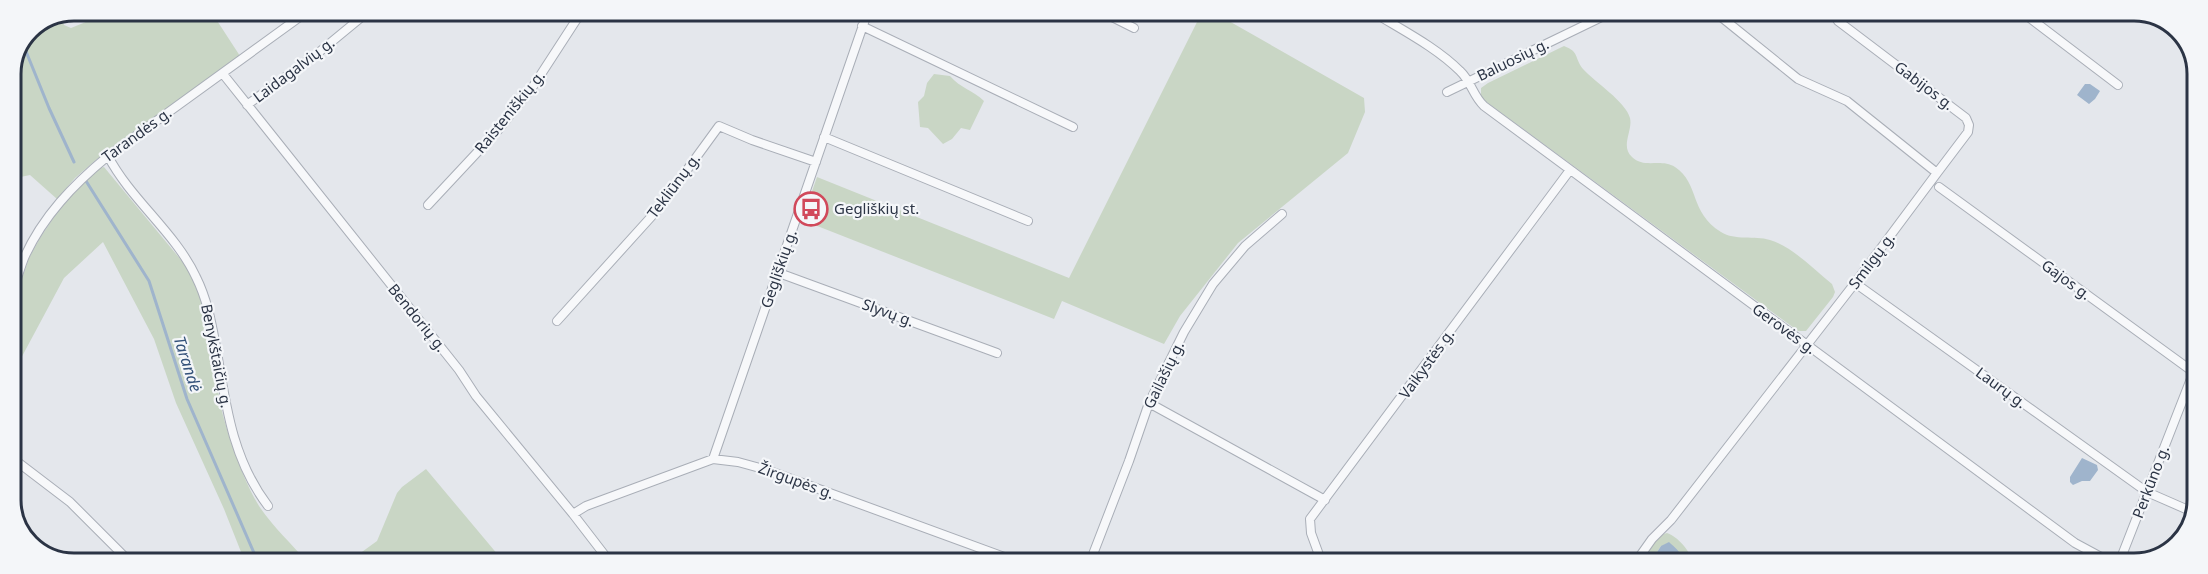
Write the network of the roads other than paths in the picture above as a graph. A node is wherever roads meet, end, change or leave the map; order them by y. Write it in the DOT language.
graph roads {
  1 [pos="295,21"];
  2 [pos="357,21"];
  3 [pos="576,21"];
  4 [pos="863,21"];
  5 [pos="1120,21"];
  6 [pos="1387,21"];
  7 [pos="1593,21"];
  8 [pos="1727,21"];
  9 [pos="1838,21"];
  10 [pos="2034,21"];
  11 [pos="862,26"];
  12 [pos="1134,28"];
  13 [pos="223,74"];
  14 [pos="1468,82"];
  15 [pos="2118,86"];
  16 [pos="1447,92"];
  17 [pos="247,105"];
  18 [pos="1072,128"];
  19 [pos="824,138"];
  20 [pos="108,156"];
  21 [pos="816,162"];
  22 [pos="1570,170"];
  23 [pos="1937,173"];
  24 [pos="1939,187"];
  25 [pos="428,205"];
  26 [pos="1282,214"];
  27 [pos="1028,221"];
  28 [pos="21,268"];
  29 [pos="779,273"];
  30 [pos="1855,283"];
  31 [pos="557,321"];
  32 [pos="1806,345"];
  33 [pos="997,354"];
  34 [pos="2187,365"];
  35 [pos="2187,391"];
  36 [pos="1149,403"];
  37 [pos="713,459"];
  38 [pos="21,465"];
  39 [pos="2147,492"];
  40 [pos="1325,500"];
  41 [pos="268,506"];
  42 [pos="2186,509"];
  43 [pos="573,514"];
  44 [pos="121,553"];
  45 [pos="603,553"];
  46 [pos="993,553"];
  47 [pos="1093,553"];
  48 [pos="1318,553"];
  49 [pos="1642,553"];
  50 [pos="2094,553"];
  51 [pos="2123,553"];
  1 -- 13 [label="street, Tarandės g."];
  2 -- 17 [label="street, Laidagalvių g."];
  3 -- 25 [label="street, Raisteniškių g."];
  4 -- 11 [label="street, Gegliškių g."];
  5 -- 12 [label="street"];
  6 -- 14 [label="street, Gerovės g."];
  7 -- 14 [label="street, Baluosių g."];
  8 -- 23 [label="street"];
  9 -- 23 [label="street, Gabijos g."];
  10 -- 15 [label="street"];
  11 -- 18 [label="street"];
  11 -- 19 [label="street, Gegliškių g."];
  13 -- 17 [label="street, Bendorių g."];
  13 -- 20 [label="street, Tarandės g."];
  14 -- 16 [label="street, Baluosių g."];
  14 -- 22 [label="street, Gerovės g."];
  17 -- 43 [label="street, Bendorių g."];
  19 -- 21 [label="street, Gegliškių g."];
  19 -- 27 [label="street"];
  20 -- 28 [label="street, Tarandės g."];
  20 -- 41 [label="street, Benykštaičių g."];
  21 -- 29 [label="street, Gegliškių g."];
  21 -- 31 [label="street, Tekliūnų g."];
  22 -- 32 [label="street, Gerovės g."];
  22 -- 40 [label="street, Vaikystės g."];
  23 -- 30 [label="street, Smilgų g."];
  24 -- 34 [label="street, Gajos g."];
  26 -- 36 [label="street, Gailašių g."];
  29 -- 33 [label="street, Slyvų g."];
  29 -- 37 [label="street, Gegliškių g."];
  30 -- 32 [label="street, Smilgų g."];
  30 -- 39 [label="street, Laurų g."];
  32 -- 49 [label="street, Smilgų g."];
  32 -- 50 [label="street, Gerovės g."];
  35 -- 39 [label="street, Perkūno g."];
  36 -- 40 [label="street"];
  36 -- 47 [label="street, Gailašių g."];
  37 -- 43 [label="street, Žirgupės g."];
  37 -- 46 [label="street, Žirgupės g."];
  38 -- 44 [label="street"];
  39 -- 42 [label="street, Laurų g."];
  39 -- 51 [label="street, Perkūno g."];
  40 -- 48 [label="street, Vaikystės g."];
  43 -- 45 [label="street, Bendorių g."];
}
